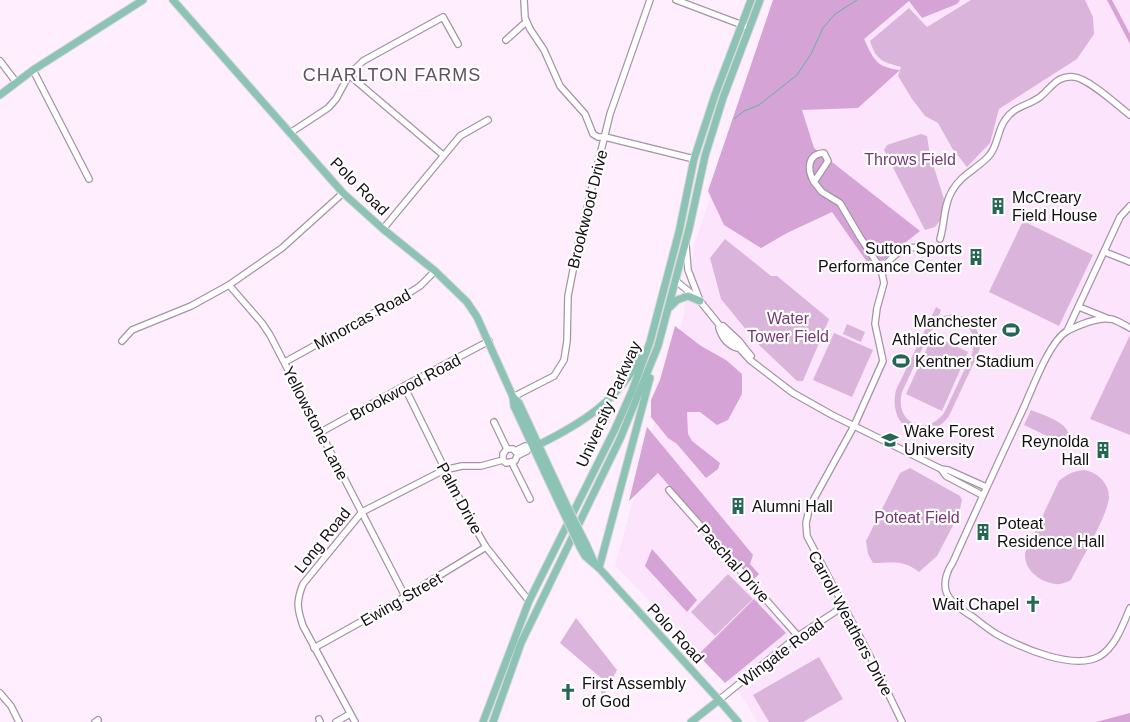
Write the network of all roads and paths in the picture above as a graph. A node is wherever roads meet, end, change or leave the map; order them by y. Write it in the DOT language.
graph roads {
  1 [pos="143,0"];
  2 [pos="172,0"];
  3 [pos="524,0"];
  4 [pos="650,0"];
  5 [pos="676,0"];
  6 [pos="751,0"];
  7 [pos="760,0"];
  8 [pos="526,22"];
  9 [pos="746,27"];
  10 [pos="506,40"];
  11 [pos="458,44"];
  12 [pos="0,61"];
  13 [pos="33,70"];
  14 [pos="349,75"];
  15 [pos="16,82"];
  16 [pos="0,95"];
  17 [pos="1130,116"];
  18 [pos="488,120"];
  19 [pos="290,133"];
  20 [pos="605,137"];
  21 [pos="443,155"];
  22 [pos="694,159"];
  23 [pos="89,179"];
  24 [pos="814,182"];
  25 [pos="343,193"];
  26 [pos="1130,206"];
  27 [pos="383,228"];
  28 [pos="940,239"];
  29 [pos="686,241"];
  30 [pos="931,248"];
  31 [pos="674,251"];
  32 [pos="1105,252"];
  33 [pos="1130,262"];
  34 [pos="881,269"];
  35 [pos="435,272"];
  36 [pos="676,281"];
  37 [pos="229,285"];
  38 [pos="700,301"];
  39 [pos="1079,307"];
  40 [pos="669,309"];
  41 [pos="1111,319"];
  42 [pos="656,322"];
  43 [pos="718,324"];
  44 [pos="1130,328"];
  45 [pos="1067,331"];
  46 [pos="122,341"];
  47 [pos="489,341"];
  48 [pos="658,346"];
  49 [pos="285,362"];
  50 [pos="756,363"];
  51 [pos="404,386"];
  52 [pos="513,397"];
  53 [pos="494,422"];
  54 [pos="854,426"];
  55 [pos="321,432"];
  56 [pos="533,446"];
  57 [pos="507,449"];
  58 [pos="516,454"];
  59 [pos="503,460"];
  60 [pos="512,463"];
  61 [pos="941,469"];
  62 [pos="444,470"];
  63 [pos="986,487"];
  64 [pos="669,490"];
  65 [pos="982,495"];
  66 [pos="530,499"];
  67 [pos="562,503"];
  68 [pos="362,512"];
  69 [pos="486,547"];
  70 [pos="599,568"];
  71 [pos="405,596"];
  72 [pos="529,601"];
  73 [pos="844,606"];
  74 [pos="1130,608"];
  75 [pos="798,636"];
  76 [pos="314,648"];
  77 [pos="0,693"];
  78 [pos="719,700"];
  79 [pos="350,714"];
  80 [pos="19,722"];
  81 [pos="336,722"];
  82 [pos="355,722"];
  83 [pos="483,722"];
  84 [pos="493,722"];
  85 [pos="690,722"];
  86 [pos="738,722"];
  87 [pos="902,722"];
  1 -- 13 [label="main road"];
  2 -- 19 [label="main road, Polo Road"];
  3 -- 8 [label="street"];
  4 -- 20 [label="street, Brookwood Drive"];
  5 -- 9 [label="street"];
  6 -- 9 [label="main road, University Parkway"];
  7 -- 9 [label="main road, University Parkway"];
  8 -- 10 [label="street"];
  8 -- 20 [label="street"];
  9 -- 22 [label="main road, University Parkway"];
  9 -- 29 [label="main road, University Parkway"];
  11 -- 14 [label="street"];
  12 -- 15 [label="street"];
  13 -- 15 [label="main road"];
  13 -- 23 [label="street"];
  14 -- 19 [label="street"];
  14 -- 21 [label="street"];
  15 -- 16 [label="main road"];
  17 -- 28 [label="street"];
  18 -- 21 [label="street"];
  19 -- 25 [label="main road, Polo Road"];
  20 -- 22 [label="street"];
  20 -- 52 [label="street, Brookwood Drive"];
  21 -- 27 [label="street"];
  22 -- 31 [label="main road, University Parkway"];
  24 -- 24 [label="street"];
  24 -- 34 [label="street"];
  25 -- 27 [label="main road, Polo Road"];
  25 -- 37 [label="street"];
  26 -- 32 [label="street"];
  27 -- 35 [label="main road, Polo Road"];
  29 -- 36 [label="main road, University Parkway"];
  29 -- 38 [label="street"];
  30 -- 34 [label="street"];
  31 -- 36 [label="main road"];
  31 -- 42 [label="main road, University Parkway"];
  32 -- 33 [label="street"];
  32 -- 39 [label="street"];
  34 -- 54 [label="street"];
  35 -- 47 [label="main road, Polo Road"];
  35 -- 49 [label="street, Minorcas Road"];
  36 -- 38 [label="street"];
  36 -- 40 [label="main road, University Parkway"];
  37 -- 46 [label="street"];
  37 -- 49 [label="street, Yellowstone Lane"];
  38 -- 40 [label="main road"];
  38 -- 43 [label="street"];
  39 -- 41 [label="street"];
  39 -- 45 [label="street"];
  40 -- 48 [label="main road, University Parkway"];
  41 -- 44 [label="street"];
  41 -- 45 [label="street"];
  42 -- 56 [label="main road"];
  42 -- 72 [label="main road, University Parkway"];
  43 -- 50 [label="street"];
  43 -- 50 [label="street"];
  45 -- 63 [label="street"];
  47 -- 51 [label="street, Brookwood Road"];
  47 -- 52 [label="main road, Polo Road"];
  48 -- 70 [label="main road"];
  48 -- 84 [label="main road, University Parkway"];
  49 -- 55 [label="street, Yellowstone Lane"];
  50 -- 54 [label="street"];
  51 -- 55 [label="street, Brookwood Road"];
  51 -- 62 [label="street, Palm Drive"];
  52 -- 56 [label="main road, Polo Road"];
  53 -- 57 [label="street"];
  54 -- 61 [label="street"];
  54 -- 73 [label="street, Carroll Weathers Drive"];
  55 -- 68 [label="street, Yellowstone Lane"];
  56 -- 58 [label="street"];
  56 -- 67 [label="main road, Polo Road"];
  56 -- 67 [label="main road, Polo Road"];
  57 -- 58 [label="street"];
  57 -- 59 [label="street"];
  58 -- 60 [label="street"];
  59 -- 60 [label="street"];
  59 -- 62 [label="street, Long Road"];
  60 -- 66 [label="street"];
  61 -- 63 [label="street"];
  61 -- 65 [label="street"];
  62 -- 68 [label="street, Long Road"];
  62 -- 69 [label="street, Palm Drive"];
  63 -- 65 [label="street"];
  64 -- 75 [label="street, Paschal Drive"];
  65 -- 74 [label="street"];
  67 -- 70 [label="main road, Polo Road, bridge"];
  68 -- 71 [label="street, Yellowstone Lane"];
  68 -- 76 [label="street, Long Road"];
  69 -- 71 [label="street, Ewing Street"];
  69 -- 72 [label="street, Palm Drive"];
  70 -- 78 [label="main road, Polo Road"];
  71 -- 76 [label="street, Ewing Street"];
  72 -- 83 [label="main road, University Parkway"];
  73 -- 75 [label="street, Wingate Road"];
  73 -- 87 [label="street, Carroll Weathers Drive"];
  75 -- 78 [label="street, Wingate Road"];
  76 -- 79 [label="street, Long Road"];
  77 -- 80 [label="street"];
  78 -- 85 [label="main road"];
  78 -- 86 [label="main road, Polo Road"];
  79 -- 81 [label="street"];
  79 -- 82 [label="street, Long Road"];
}
